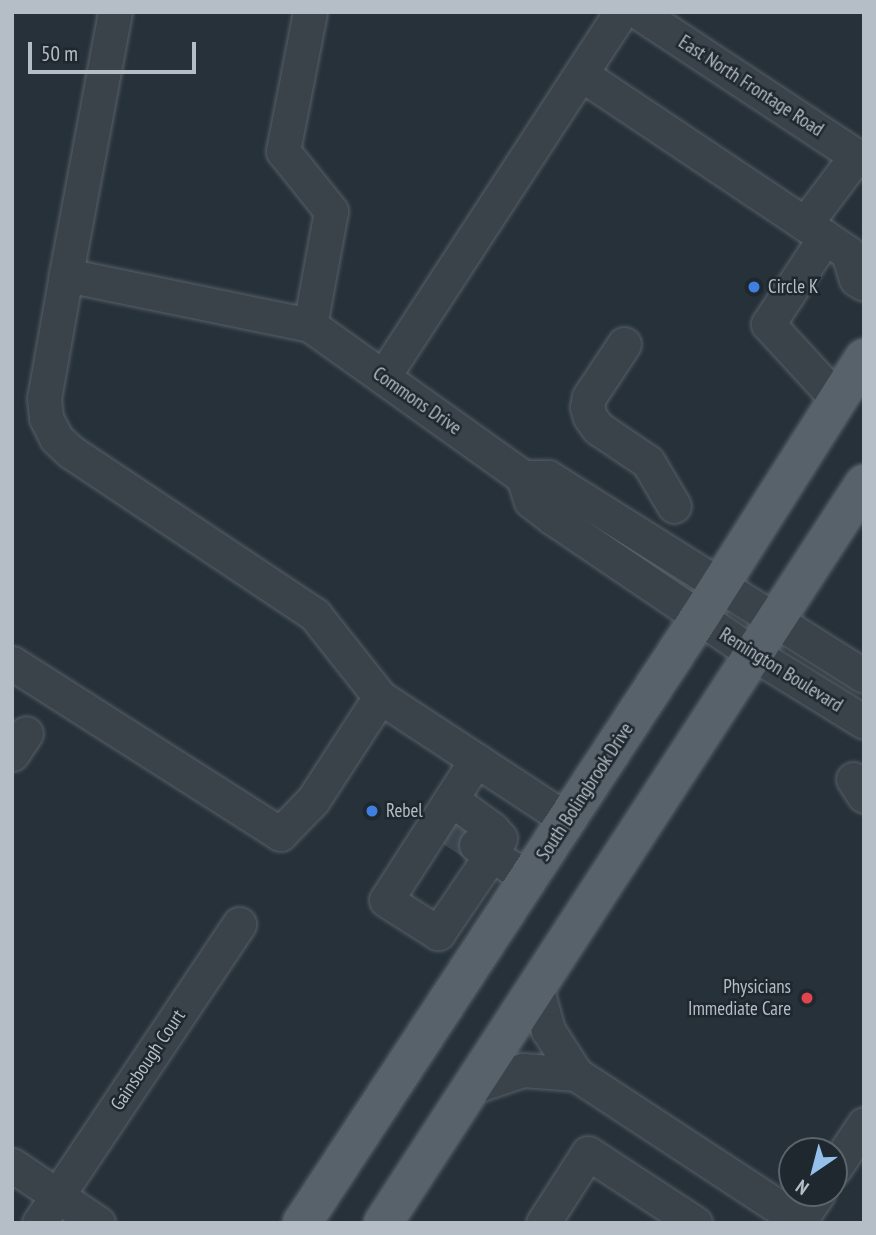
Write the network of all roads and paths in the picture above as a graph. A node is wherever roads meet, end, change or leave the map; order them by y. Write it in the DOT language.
graph roads {
  1 [pos="115,12"];
  2 [pos="310,12"];
  3 [pos="621,12"];
  4 [pos="638,12"];
  5 [pos="581,74"];
  6 [pos="860,158"];
  7 [pos="835,237"];
  8 [pos="66,275"];
  9 [pos="864,284"];
  10 [pos="310,325"];
  11 [pos="624,344"];
  12 [pos="864,358"];
  13 [pos="383,377"];
  14 [pos="838,400"];
  15 [pos="523,477"];
  16 [pos="864,484"];
  17 [pos="674,506"];
  18 [pos="720,586"];
  19 [pos="699,618"];
  20 [pos="776,621"];
  21 [pos="754,654"];
  22 [pos="12,663"];
  23 [pos="864,676"];
  24 [pos="380,697"];
  25 [pos="864,722"];
  26 [pos="476,760"];
  27 [pos="567,820"];
  28 [pos="462,830"];
  29 [pos="529,878"];
  30 [pos="239,923"];
  31 [pos="438,933"];
  32 [pos="478,956"];
  33 [pos="536,986"];
  34 [pos="576,1074"];
  35 [pos="470,1088"];
  36 [pos="864,1124"];
  37 [pos="848,1148"];
  38 [pos="12,1165"];
  39 [pos="809,1207"];
  40 [pos="48,1209"];
  41 [pos="799,1222"];
  42 [pos="98,1223"];
  43 [pos="302,1223"];
  44 [pos="383,1223"];
  45 [pos="543,1223"];
  46 [pos="695,1223"];
  1 -- 8 [label="street"];
  2 -- 10 [label="street"];
  3 -- 5 [label="street"];
  4 -- 6 [label="street, East North Frontage Road"];
  5 -- 7 [label="street"];
  5 -- 13 [label="street"];
  6 -- 7 [label="street"];
  7 -- 9 [label="street"];
  7 -- 14 [label="street"];
  8 -- 10 [label="street"];
  8 -- 24 [label="street"];
  10 -- 13 [label="street, Commons Drive"];
  11 -- 17 [label="street"];
  12 -- 14 [label="main road, South Bolingbrook Drive"];
  13 -- 15 [label="street, Commons Drive"];
  14 -- 18 [label="main road, South Bolingbrook Drive"];
  15 -- 18 [label="street, Commons Drive"];
  15 -- 19 [label="street, Commons Drive"];
  16 -- 20 [label="main road"];
  18 -- 19 [label="main road, South Bolingbrook Drive"];
  18 -- 20 [label="street, Remington Boulevard"];
  19 -- 21 [label="street, Remington Boulevard"];
  19 -- 27 [label="main road, South Bolingbrook Drive"];
  20 -- 21 [label="main road"];
  20 -- 23 [label="street, Remington Boulevard"];
  21 -- 25 [label="street, Remington Boulevard"];
  21 -- 33 [label="main road"];
  22 -- 24 [label="street"];
  24 -- 26 [label="street"];
  26 -- 27 [label="street"];
  26 -- 28 [label="street"];
  27 -- 29 [label="main road, South Bolingbrook Drive"];
  28 -- 29 [label="street"];
  28 -- 31 [label="street"];
  28 -- 31 [label="street"];
  29 -- 32 [label="main road, South Bolingbrook Drive"];
  30 -- 40 [label="street, Gainsbough Court"];
  31 -- 32 [label="street"];
  32 -- 43 [label="main road, South Bolingbrook Drive"];
  33 -- 34 [label="street"];
  33 -- 35 [label="main road"];
  34 -- 35 [label="street"];
  34 -- 41 [label="street"];
  35 -- 44 [label="main road"];
  36 -- 37 [label="street"];
  38 -- 40 [label="street"];
  39 -- 41 [label="street"];
  40 -- 42 [label="street"];
  45 -- 46 [label="street"];
}
